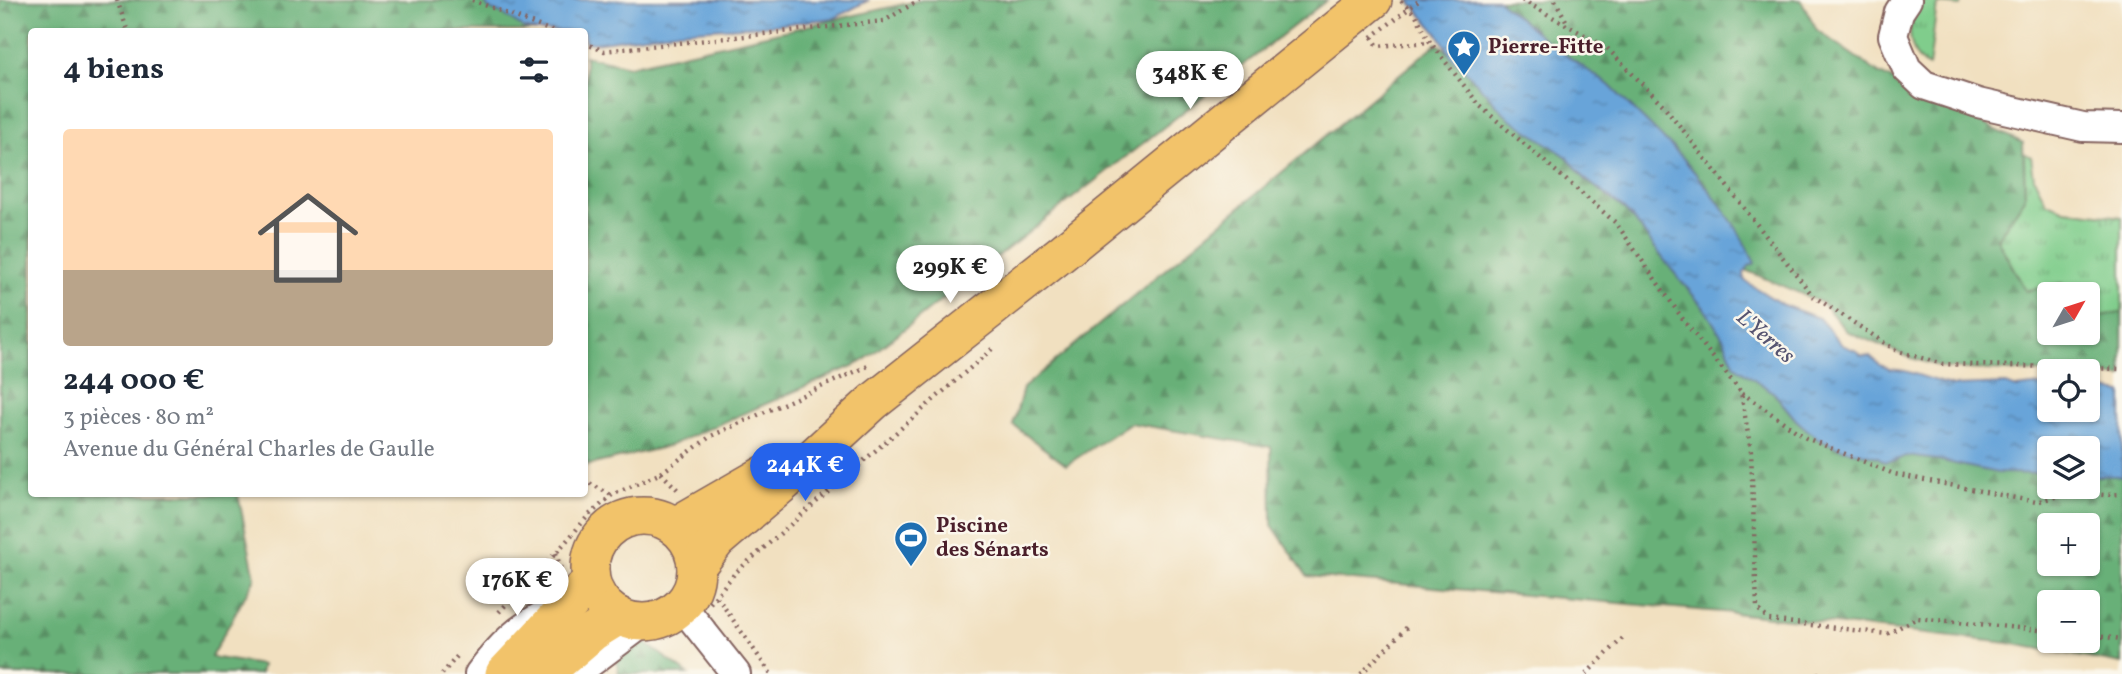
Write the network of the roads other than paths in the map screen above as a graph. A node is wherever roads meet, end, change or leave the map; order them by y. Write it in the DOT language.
graph roads {
  1 [pos="1907,0"];
  2 [pos="1367,17"];
  3 [pos="2122,128"];
  4 [pos="873,402"];
  5 [pos="675,526"];
  6 [pos="696,567"];
  7 [pos="581,592"];
  8 [pos="687,613"];
  9 [pos="631,619"];
  10 [pos="479,674"];
  11 [pos="504,674"];
  12 [pos="544,674"];
  13 [pos="575,674"];
  14 [pos="736,674"];
  1 -- 3 [label="street"];
  2 -- 4 [label="main road"];
  4 -- 5 [label="main road"];
  4 -- 6 [label="main road"];
  5 -- 6 [label="main road"];
  5 -- 7 [label="main road"];
  6 -- 8 [label="main road"];
  7 -- 9 [label="main road"];
  7 -- 10 [label="street"];
  7 -- 11 [label="main road"];
  8 -- 9 [label="main road"];
  8 -- 14 [label="street"];
  9 -- 12 [label="main road"];
  9 -- 13 [label="street"];
}
